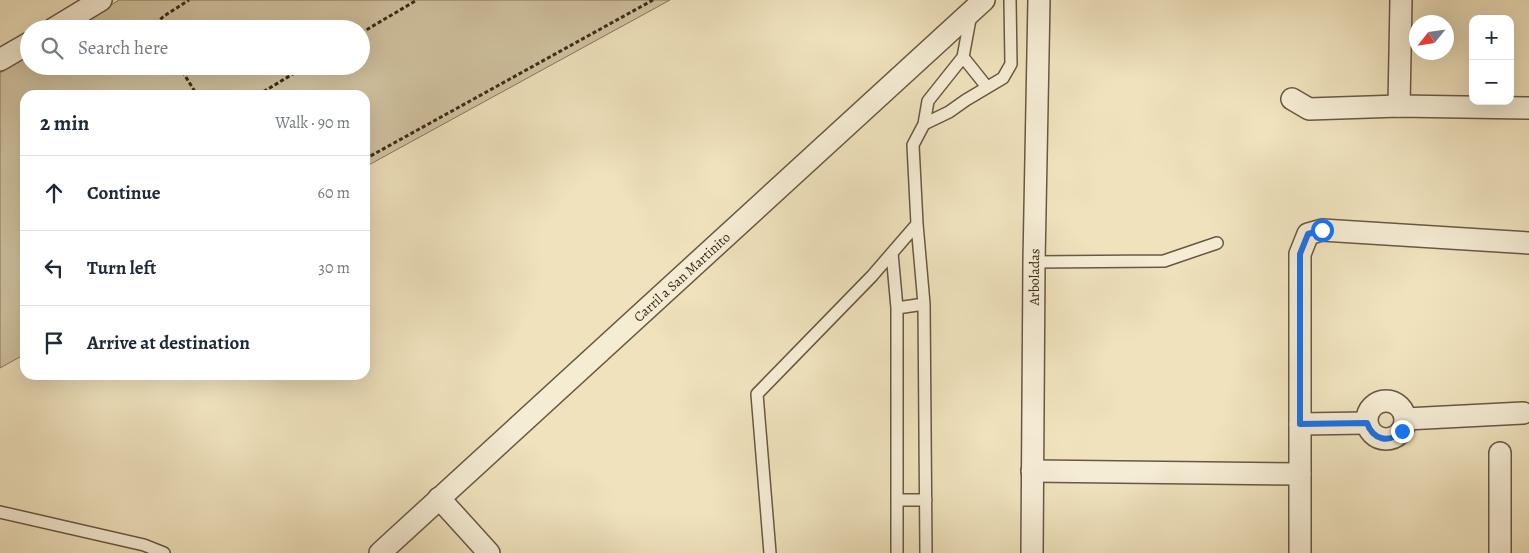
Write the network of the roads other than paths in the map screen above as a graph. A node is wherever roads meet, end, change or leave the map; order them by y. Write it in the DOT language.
graph roads {
  1 [pos="101,0"];
  2 [pos="1010,0"];
  3 [pos="1039,0"];
  4 [pos="1401,0"];
  5 [pos="978,5"];
  6 [pos="68,20"];
  7 [pos="20,48"];
  8 [pos="963,56"];
  9 [pos="0,60"];
  10 [pos="987,87"];
  11 [pos="1292,99"];
  12 [pos="1399,106"];
  13 [pos="1529,108"];
  14 [pos="924,124"];
  15 [pos="917,224"];
  16 [pos="1217,243"];
  17 [pos="1529,243"];
  18 [pos="892,253"];
  19 [pos="1034,262"];
  20 [pos="924,304"];
  21 [pos="897,308"];
  22 [pos="1523,413"];
  23 [pos="1406,419"];
  24 [pos="1367,423"];
  25 [pos="1300,424"];
  26 [pos="1500,453"];
  27 [pos="1032,471"];
  28 [pos="1300,474"];
  29 [pos="439,498"];
  30 [pos="898,500"];
  31 [pos="926,500"];
  32 [pos="0,512"];
  33 [pos="164,553"];
  34 [pos="380,553"];
  35 [pos="489,553"];
  36 [pos="770,553"];
  37 [pos="897,553"];
  38 [pos="926,553"];
  39 [pos="1032,553"];
  40 [pos="1300,553"];
  41 [pos="1500,553"];
  1 -- 6 [label="street"];
  2 -- 10 [label="lane"];
  3 -- 19 [label="street, Arboladas"];
  4 -- 12 [label="street"];
  5 -- 8 [label="lane"];
  5 -- 29 [label="street, Carril a San Martinito"];
  7 -- 9 [label="street"];
  8 -- 10 [label="lane"];
  8 -- 14 [label="lane"];
  10 -- 14 [label="lane"];
  11 -- 12 [label="street"];
  12 -- 13 [label="street"];
  14 -- 15 [label="lane"];
  15 -- 18 [label="lane"];
  15 -- 20 [label="lane"];
  16 -- 19 [label="lane"];
  17 -- 25 [label="street"];
  18 -- 21 [label="lane"];
  18 -- 36 [label="lane"];
  19 -- 27 [label="street, Arboladas"];
  20 -- 21 [label="lane"];
  20 -- 31 [label="lane"];
  21 -- 30 [label="lane"];
  22 -- 23 [label="street"];
  23 -- 24 [label="street"];
  23 -- 24 [label="street"];
  24 -- 25 [label="street"];
  25 -- 28 [label="street"];
  26 -- 41 [label="street"];
  27 -- 28 [label="street"];
  27 -- 39 [label="street, Arboladas"];
  28 -- 40 [label="street"];
  29 -- 34 [label="street, Carril a San Martinito"];
  29 -- 35 [label="street"];
  30 -- 31 [label="lane"];
  30 -- 37 [label="lane"];
  31 -- 38 [label="lane"];
  32 -- 33 [label="lane"];
}
